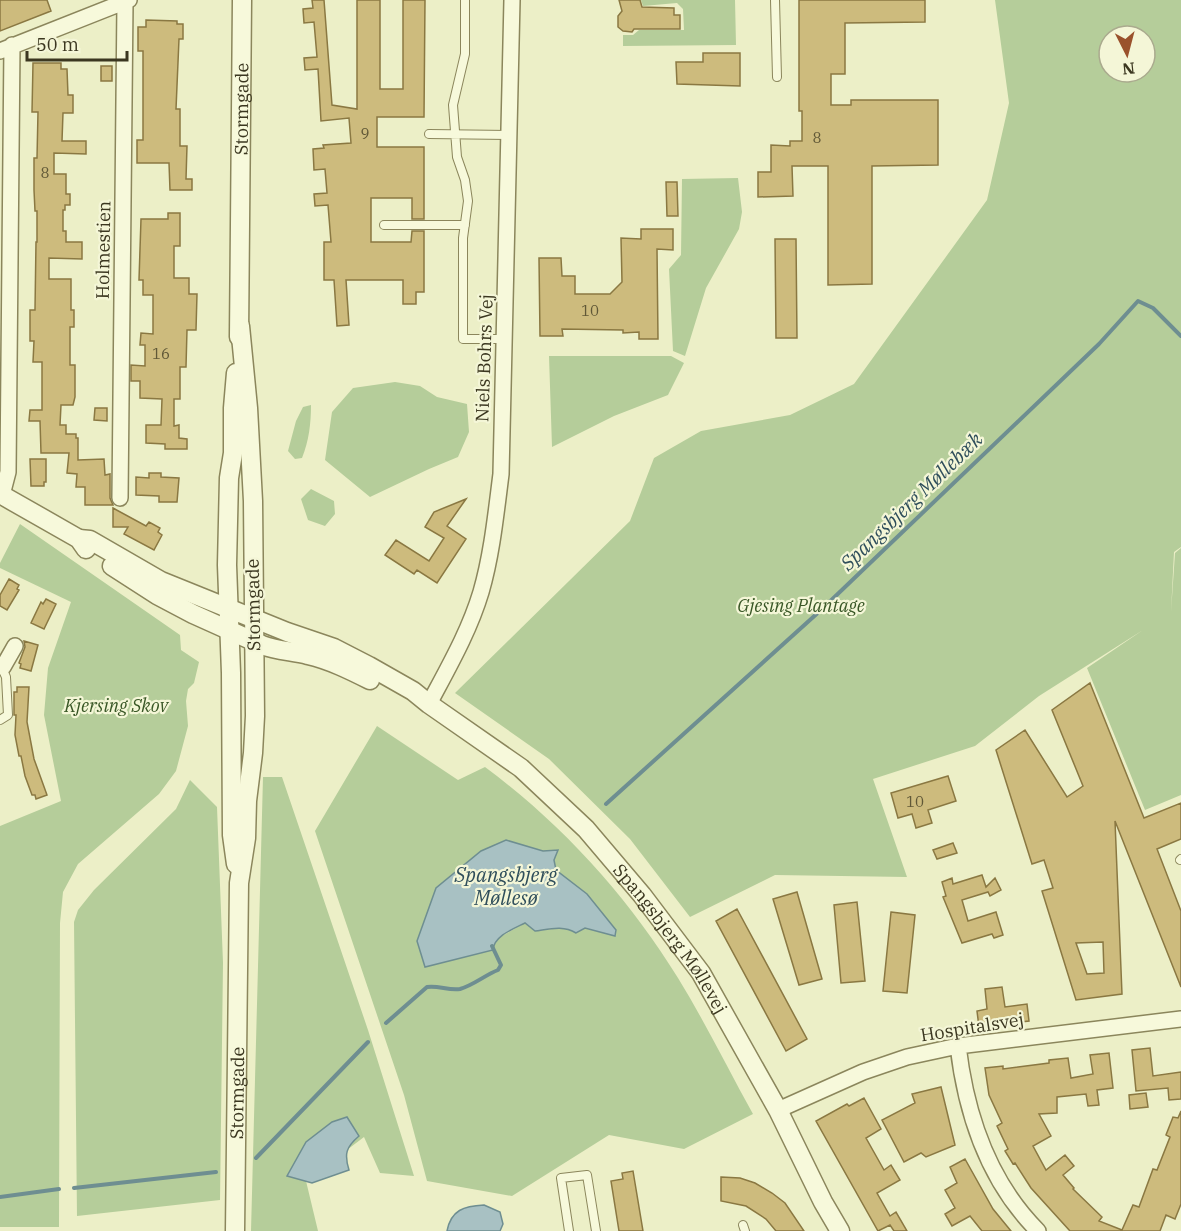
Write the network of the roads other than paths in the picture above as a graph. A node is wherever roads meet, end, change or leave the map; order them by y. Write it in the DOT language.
graph roads {
  1 [pos="242,0"];
  2 [pos="465,0"];
  3 [pos="512,0"];
  4 [pos="775,0"];
  5 [pos="127,1"];
  6 [pos="6,48"];
  7 [pos="777,77"];
  8 [pos="429,134"];
  9 [pos="454,134"];
  10 [pos="509,135"];
  11 [pos="384,225"];
  12 [pos="465,225"];
  13 [pos="240,326"];
  14 [pos="505,339"];
  15 [pos="1,494"];
  16 [pos="120,498"];
  17 [pos="79,539"];
  18 [pos="241,613"];
  19 [pos="241,635"];
  20 [pos="15,646"];
  21 [pos="1,666"];
  22 [pos="429,704"];
  23 [pos="0,720"];
  24 [pos="239,883"];
  25 [pos="1181,1019"];
  26 [pos="958,1046"];
  27 [pos="778,1110"];
  28 [pos="235,1231"];
  29 [pos="569,1231"];
  30 [pos="596,1231"];
  31 [pos="840,1231"];
  32 [pos="1038,1231"];
  1 -- 13 [label="street, Stormgade"];
  2 -- 9 [label="lane"];
  3 -- 10 [label="street, Niels Bohrs Vej"];
  4 -- 7 [label="lane"];
  5 -- 6 [label="street"];
  5 -- 16 [label="street, Holmestien"];
  6 -- 15 [label="street"];
  8 -- 9 [label="lane"];
  9 -- 10 [label="lane"];
  9 -- 12 [label="lane"];
  10 -- 14 [label="street, Niels Bohrs Vej"];
  11 -- 12 [label="lane"];
  12 -- 14 [label="lane"];
  13 -- 18 [label="street, Stormgade"];
  13 -- 18 [label="street, Stormgade"];
  14 -- 22 [label="street, Niels Bohrs Vej"];
  15 -- 17 [label="street, Spangsbjerg Møllevej"];
  17 -- 18 [label="street, Spangsbjerg Møllevej"];
  17 -- 19 [label="street, Spangsbjerg Møllevej"];
  18 -- 19 [label="street, Stormgade"];
  18 -- 19 [label="street"];
  18 -- 22 [label="street, Spangsbjerg Møllevej"];
  19 -- 22 [label="street, Spangsbjerg Møllevej"];
  19 -- 24 [label="street, Stormgade"];
  19 -- 24 [label="street, Stormgade"];
  20 -- 21 [label="street"];
  21 -- 23 [label="lane"];
  22 -- 27 [label="street, Spangsbjerg Møllevej"];
  24 -- 28 [label="street, Stormgade"];
  25 -- 26 [label="street, Hospitalsvej"];
  26 -- 27 [label="street, Hospitalsvej"];
  26 -- 32 [label="street"];
  27 -- 31 [label="street, Spangsbjerg Møllevej"];
  29 -- 30 [label="lane"];
}
